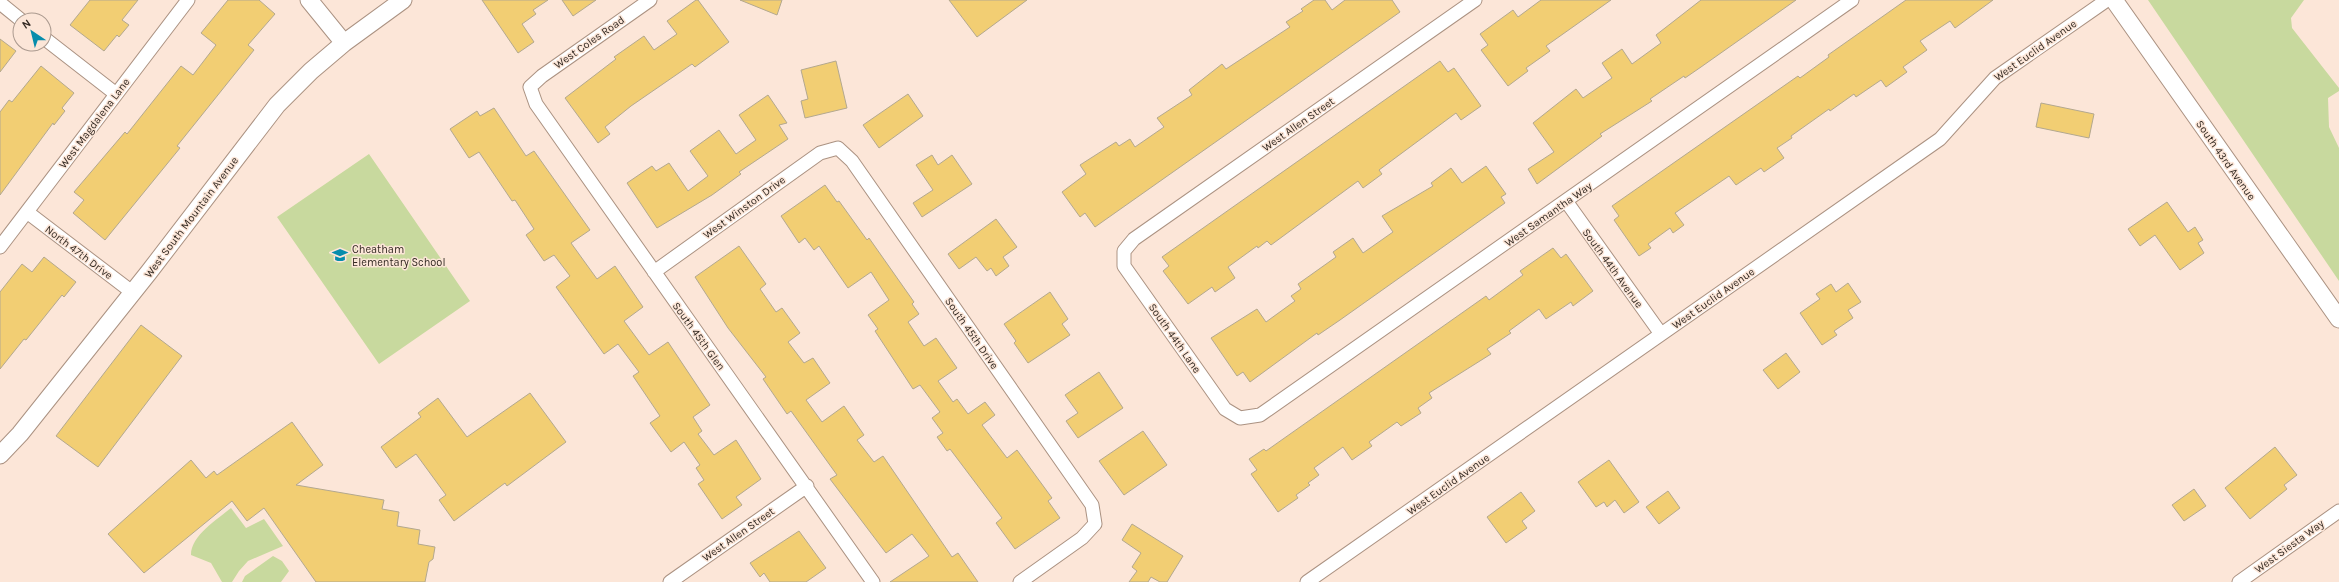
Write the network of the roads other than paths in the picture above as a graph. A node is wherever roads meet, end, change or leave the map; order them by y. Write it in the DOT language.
graph roads {
  1 [pos="188,0"];
  2 [pos="309,0"];
  3 [pos="403,0"];
  4 [pos="650,0"];
  5 [pos="1475,0"];
  6 [pos="1852,0"];
  7 [pos="2107,0"];
  8 [pos="2114,0"];
  9 [pos="0,4"];
  10 [pos="12,13"];
  11 [pos="344,43"];
  12 [pos="52,44"];
  13 [pos="530,87"];
  14 [pos="116,94"];
  15 [pos="838,148"];
  16 [pos="1566,201"];
  17 [pos="27,212"];
  18 [pos="0,247"];
  19 [pos="1124,251"];
  20 [pos="654,272"];
  21 [pos="132,292"];
  22 [pos="2339,320"];
  23 [pos="1661,334"];
  24 [pos="1240,418"];
  25 [pos="0,455"];
  26 [pos="807,486"];
  27 [pos="2339,511"];
  28 [pos="1315,580"];
  29 [pos="670,582"];
  30 [pos="873,582"];
  31 [pos="1020,582"];
  32 [pos="2239,582"];
  1 -- 14 [label="street, West Magdalena Lane"];
  2 -- 11 [label="street"];
  3 -- 11 [label="street, West South Mountain Avenue"];
  4 -- 13 [label="street, West Coles Road"];
  5 -- 19 [label="street, West Allen Street"];
  6 -- 16 [label="street, West Samantha Way"];
  7 -- 23 [label="street, West Euclid Avenue"];
  8 -- 22 [label="street, South 43rd Avenue"];
  9 -- 10 [label="street"];
  11 -- 21 [label="street, West South Mountain Avenue"];
  12 -- 14 [label="street"];
  13 -- 20 [label="street, South 45th Glen"];
  14 -- 17 [label="street, West Magdalena Lane"];
  15 -- 20 [label="street, West Winston Drive"];
  15 -- 31 [label="street, South 45th Drive"];
  16 -- 23 [label="street, South 44th Avenue"];
  16 -- 24 [label="street, West Samantha Way"];
  17 -- 18 [label="street, West Magdalena Lane"];
  17 -- 21 [label="street, North 47th Drive"];
  19 -- 24 [label="street, South 44th Lane"];
  20 -- 26 [label="street, South 45th Glen"];
  21 -- 25 [label="street, West South Mountain Avenue"];
  23 -- 28 [label="street, West Euclid Avenue"];
  26 -- 29 [label="street, West Allen Street"];
  26 -- 30 [label="street, South 45th Glen"];
  27 -- 32 [label="street, West Siesta Way"];
}
